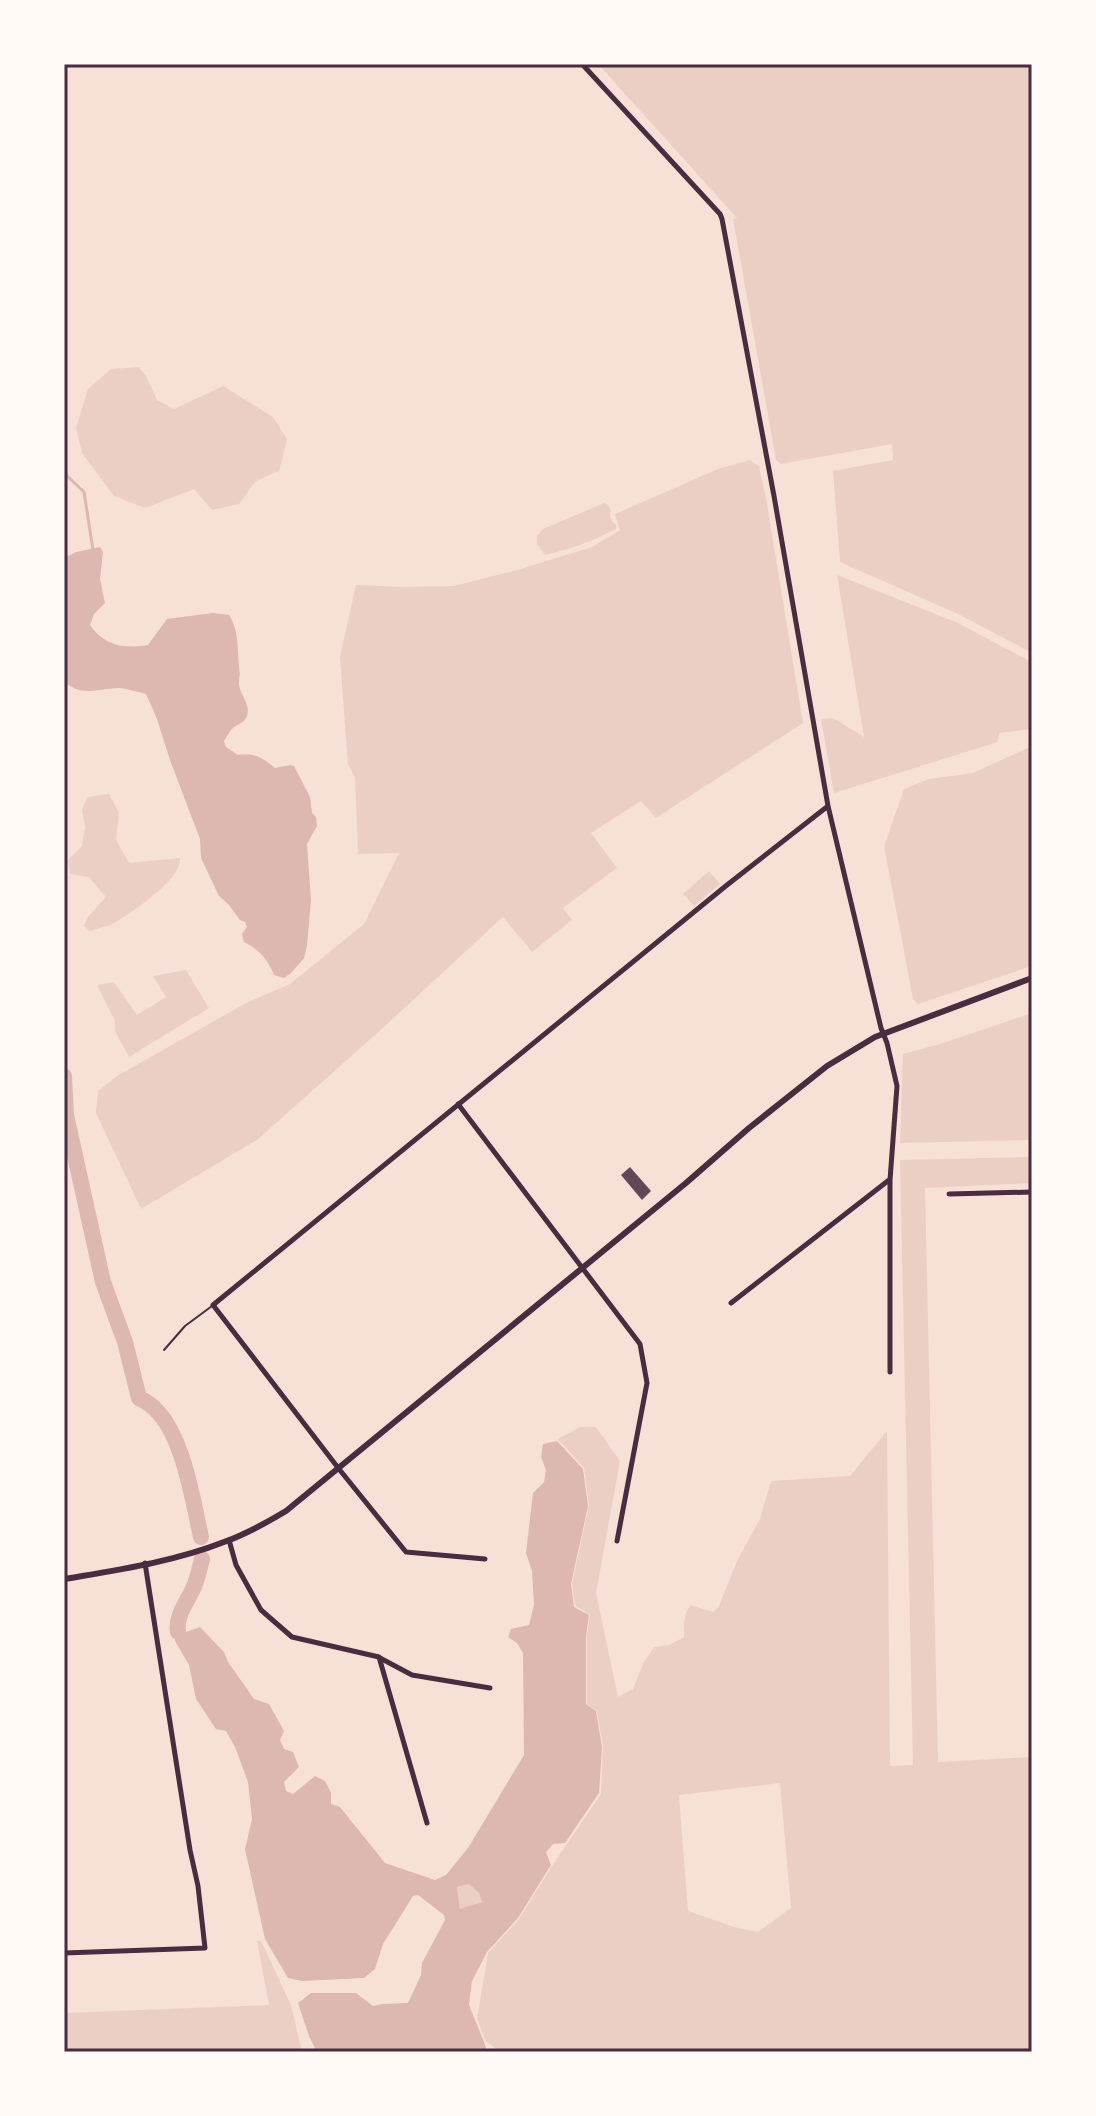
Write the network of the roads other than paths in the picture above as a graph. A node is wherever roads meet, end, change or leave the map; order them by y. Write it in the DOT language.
graph roads {
  1 [pos="582,64"];
  2 [pos="828,806"];
  3 [pos="1032,978"];
  4 [pos="883,1034"];
  5 [pos="458,1104"];
  6 [pos="890,1180"];
  7 [pos="1032,1192"];
  8 [pos="949,1194"];
  9 [pos="582,1268"];
  10 [pos="731,1303"];
  11 [pos="213,1305"];
  12 [pos="164,1350"];
  13 [pos="890,1372"];
  14 [pos="339,1469"];
  15 [pos="229,1540"];
  16 [pos="617,1541"];
  17 [pos="485,1559"];
  18 [pos="145,1563"];
  19 [pos="64,1579"];
  20 [pos="379,1657"];
  21 [pos="490,1688"];
  22 [pos="427,1823"];
  23 [pos="64,1953"];
  1 -- 2 [label="street"];
  2 -- 4 [label="street"];
  2 -- 5 [label="street"];
  3 -- 4 [label="street"];
  4 -- 6 [label="street"];
  4 -- 9 [label="street"];
  5 -- 9 [label="street"];
  5 -- 11 [label="street"];
  6 -- 10 [label="street"];
  6 -- 13 [label="street"];
  7 -- 8 [label="street"];
  9 -- 14 [label="street"];
  9 -- 16 [label="street"];
  11 -- 12 [label="lane"];
  11 -- 14 [label="street"];
  14 -- 15 [label="street"];
  14 -- 17 [label="street"];
  15 -- 18 [label="street"];
  15 -- 20 [label="street"];
  18 -- 19 [label="street"];
  18 -- 23 [label="street"];
  20 -- 21 [label="street"];
  20 -- 22 [label="street"];
}
